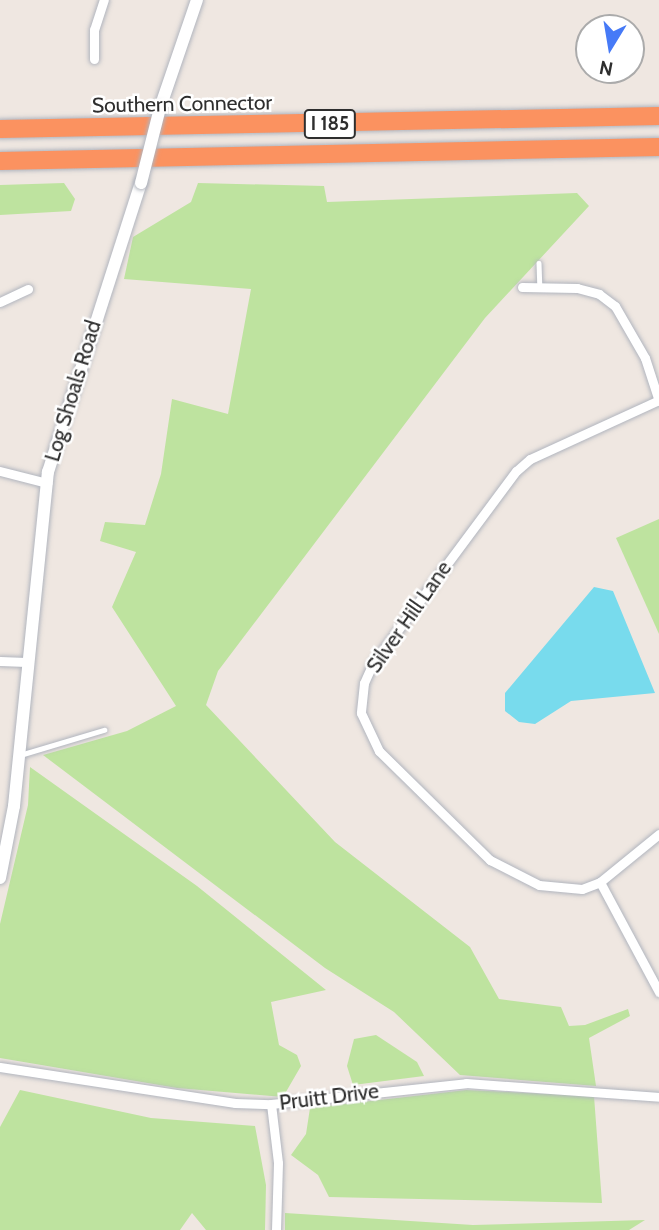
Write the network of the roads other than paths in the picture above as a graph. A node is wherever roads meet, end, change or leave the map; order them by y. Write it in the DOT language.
graph roads {
  1 [pos="104,0"];
  2 [pos="197,0"];
  3 [pos="94,59"];
  4 [pos="659,116"];
  5 [pos="0,129"];
  6 [pos="659,147"];
  7 [pos="0,161"];
  8 [pos="539,263"];
  9 [pos="522,288"];
  10 [pos="540,288"];
  11 [pos="28,289"];
  12 [pos="0,302"];
  13 [pos="659,400"];
  14 [pos="0,471"];
  15 [pos="47,483"];
  16 [pos="0,661"];
  17 [pos="26,662"];
  18 [pos="104,730"];
  19 [pos="19,755"];
  20 [pos="659,834"];
  21 [pos="0,878"];
  22 [pos="600,882"];
  23 [pos="659,992"];
  24 [pos="0,1067"];
  25 [pos="659,1097"];
  26 [pos="271,1104"];
  27 [pos="276,1230"];
  1 -- 3 [label="street"];
  2 -- 15 [label="street, Log Shoals Road, bridge"];
  4 -- 5 [label="highway, Southern Connector / I 185"];
  6 -- 7 [label="highway, I 185"];
  8 -- 10 [label="lane"];
  9 -- 10 [label="street"];
  10 -- 13 [label="street"];
  11 -- 12 [label="street"];
  13 -- 22 [label="street, Silver Hill Lane"];
  14 -- 15 [label="street"];
  15 -- 17 [label="street, Log Shoals Road"];
  16 -- 17 [label="street"];
  17 -- 19 [label="street, Log Shoals Road"];
  18 -- 19 [label="lane"];
  19 -- 21 [label="street, Log Shoals Road"];
  20 -- 22 [label="street"];
  22 -- 23 [label="street"];
  24 -- 26 [label="street, Pruitt Drive"];
  25 -- 26 [label="street, Pruitt Drive"];
  26 -- 27 [label="street"];
}
